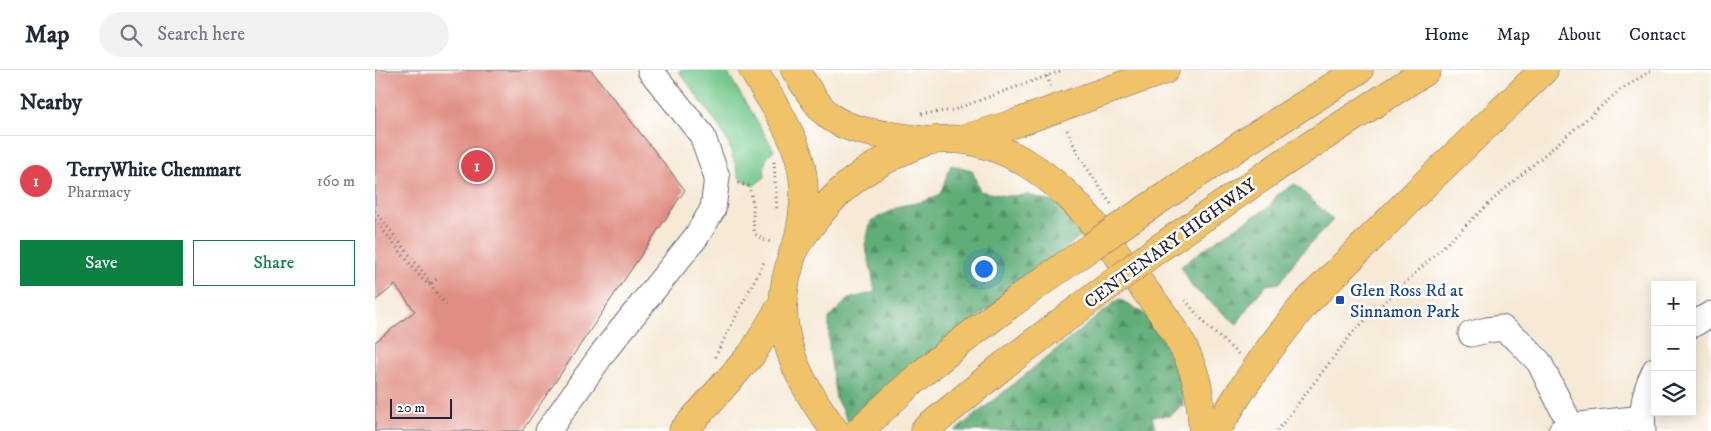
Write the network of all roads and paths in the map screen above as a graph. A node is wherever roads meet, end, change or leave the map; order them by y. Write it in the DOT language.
graph roads {
  1 [pos="651,70"];
  2 [pos="753,70"];
  3 [pos="795,70"];
  4 [pos="1063,70"];
  5 [pos="1165,70"];
  6 [pos="1359,70"];
  7 [pos="1427,70"];
  8 [pos="1544,70"];
  9 [pos="1652,70"];
  10 [pos="914,114"];
  11 [pos="964,140"];
  12 [pos="794,141"];
  13 [pos="929,141"];
  14 [pos="717,177"];
  15 [pos="375,211"];
  16 [pos="777,213"];
  17 [pos="375,220"];
  18 [pos="783,247"];
  19 [pos="769,252"];
  20 [pos="438,278"];
  21 [pos="430,285"];
  22 [pos="784,301"];
  23 [pos="447,306"];
  24 [pos="1711,314"];
  25 [pos="735,315"];
  26 [pos="1696,323"];
  27 [pos="1471,334"];
  28 [pos="1654,371"];
  29 [pos="1643,424"];
  30 [pos="1566,429"];
  31 [pos="548,431"];
  32 [pos="683,431"];
  33 [pos="835,431"];
  34 [pos="859,431"];
  35 [pos="924,431"];
  36 [pos="1203,431"];
  37 [pos="1216,431"];
  38 [pos="1277,431"];
  1 -- 14 [label="street"];
  2 -- 12 [label="main road"];
  3 -- 13 [label="main road"];
  4 -- 10 [label="path"];
  5 -- 11 [label="main road"];
  6 -- 34 [label="main road, bridge"];
  7 -- 35 [label="main road, CENTENARY HIGHWAY, bridge"];
  8 -- 37 [label="main road"];
  9 -- 38 [label="path"];
  11 -- 13 [label="main road"];
  11 -- 36 [label="main road"];
  12 -- 16 [label="path"];
  12 -- 18 [label="main road"];
  13 -- 18 [label="main road"];
  14 -- 18 [label="path"];
  14 -- 31 [label="street"];
  15 -- 21 [label="path"];
  17 -- 21 [label="path"];
  18 -- 22 [label="main road"];
  19 -- 25 [label="path"];
  20 -- 21 [label="path"];
  21 -- 23 [label="path"];
  22 -- 32 [label="main road"];
  22 -- 33 [label="main road"];
  24 -- 26 [label="street"];
  27 -- 30 [label="street"];
  28 -- 29 [label="street"];
  29 -- 30 [label="street"];
}
